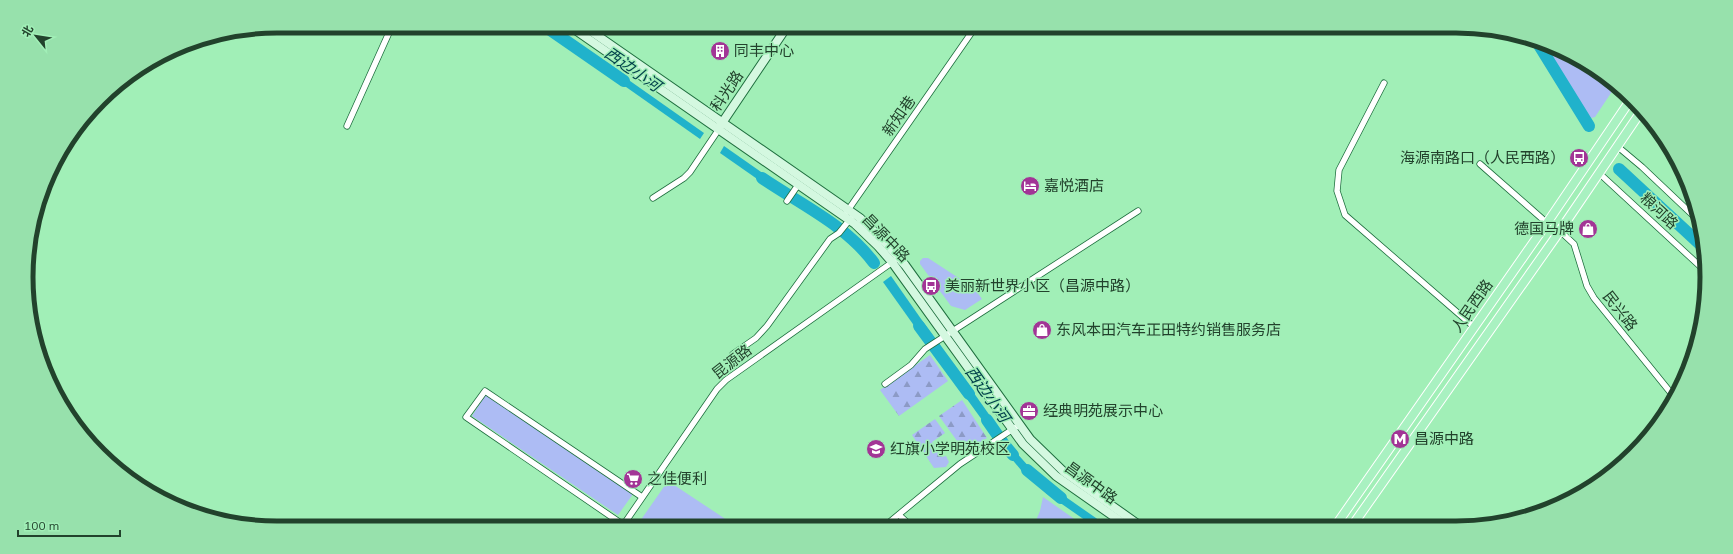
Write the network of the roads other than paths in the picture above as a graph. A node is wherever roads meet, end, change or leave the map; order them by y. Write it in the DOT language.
graph roads {
  1 [pos="389,33"];
  2 [pos="580,33"];
  3 [pos="593,33"];
  4 [pos="783,33"];
  5 [pos="971,33"];
  6 [pos="1384,83"];
  7 [pos="1628,103"];
  8 [pos="1638,115"];
  9 [pos="347,126"];
  10 [pos="721,126"];
  11 [pos="1617,146"];
  12 [pos="1480,164"];
  13 [pos="1599,173"];
  14 [pos="798,186"];
  15 [pos="653,198"];
  16 [pos="787,201"];
  17 [pos="1138,211"];
  18 [pos="1692,214"];
  19 [pos="849,215"];
  20 [pos="1547,223"];
  21 [pos="1560,231"];
  22 [pos="893,262"];
  23 [pos="1699,265"];
  24 [pos="1474,327"];
  25 [pos="946,335"];
  26 [pos="733,354"];
  27 [pos="885,384"];
  28 [pos="1671,393"];
  29 [pos="1019,425"];
  30 [pos="1010,431"];
  31 [pos="642,497"];
  32 [pos="899,515"];
  33 [pos="619,521"];
  34 [pos="625,521"];
  35 [pos="890,521"];
  36 [pos="906,521"];
  37 [pos="1120,521"];
  38 [pos="1133,521"];
  39 [pos="1339,521"];
  40 [pos="1356,521"];
  1 -- 9 [label="street"];
  2 -- 10 [label="main road, 昌源中路"];
  3 -- 10 [label="main road, 昌源中路"];
  4 -- 10 [label="main road, 科光路"];
  5 -- 19 [label="street, 新知巷"];
  6 -- 24 [label="street"];
  7 -- 20 [label="main road, 人民西路"];
  8 -- 11 [label="main road, 人民西路"];
  10 -- 14 [label="main road, 昌源中路"];
  10 -- 15 [label="street"];
  10 -- 19 [label="main road, 昌源中路"];
  11 -- 13 [label="main road, 人民西路"];
  11 -- 18 [label="street"];
  12 -- 20 [label="street"];
  13 -- 21 [label="main road, 人民西路"];
  13 -- 23 [label="street, 粮河路"];
  14 -- 16 [label="street"];
  14 -- 19 [label="main road, 昌源中路"];
  17 -- 25 [label="street"];
  19 -- 22 [label="main road, 昌源中路"];
  19 -- 26 [label="street, 新知巷"];
  20 -- 24 [label="main road, 人民西路"];
  21 -- 28 [label="street, 民兴路"];
  21 -- 40 [label="main road, 人民西路"];
  22 -- 25 [label="main road, 昌源中路"];
  22 -- 31 [label="street, 昆源路"];
  24 -- 39 [label="main road, 人民西路"];
  25 -- 27 [label="street"];
  25 -- 29 [label="main road, 昌源中路"];
  25 -- 30 [label="main road, 昌源中路"];
  29 -- 30 [label="street"];
  29 -- 38 [label="main road, 昌源中路"];
  30 -- 32 [label="street"];
  30 -- 37 [label="main road, 昌源中路"];
  31 -- 33 [label="street"];
  31 -- 34 [label="street, 昆源路"];
  32 -- 35 [label="street"];
  32 -- 36 [label="street"];
}
